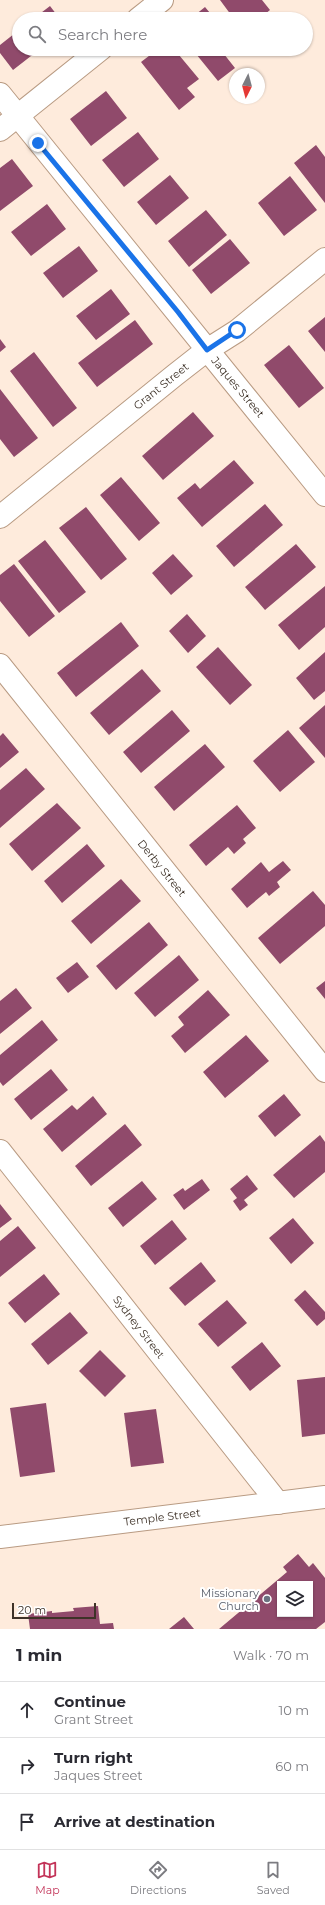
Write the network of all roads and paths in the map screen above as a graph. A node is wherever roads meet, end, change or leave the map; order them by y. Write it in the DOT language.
graph roads {
  1 [pos="162,0"];
  2 [pos="147,12"];
  3 [pos="92,56"];
  4 [pos="0,94"];
  5 [pos="17,116"];
  6 [pos="0,130"];
  7 [pos="325,258"];
  8 [pos="207,350"];
  9 [pos="325,495"];
  10 [pos="0,517"];
  11 [pos="0,666"];
  12 [pos="325,1071"];
  13 [pos="0,1151"];
  14 [pos="325,1497"];
  15 [pos="278,1503"];
  16 [pos="0,1537"];
  1 -- 2 [label="street"];
  3 -- 5 [label="street"];
  4 -- 5 [label="street, Jaques Street"];
  5 -- 6 [label="street"];
  5 -- 8 [label="street, Jaques Street"];
  7 -- 8 [label="street, Grant Street"];
  8 -- 9 [label="street, Jaques Street"];
  8 -- 10 [label="street, Grant Street"];
  11 -- 12 [label="street, Derby Street"];
  13 -- 15 [label="street, Sydney Street"];
  14 -- 15 [label="street, Temple Street"];
  15 -- 16 [label="street, Temple Street"];
}
